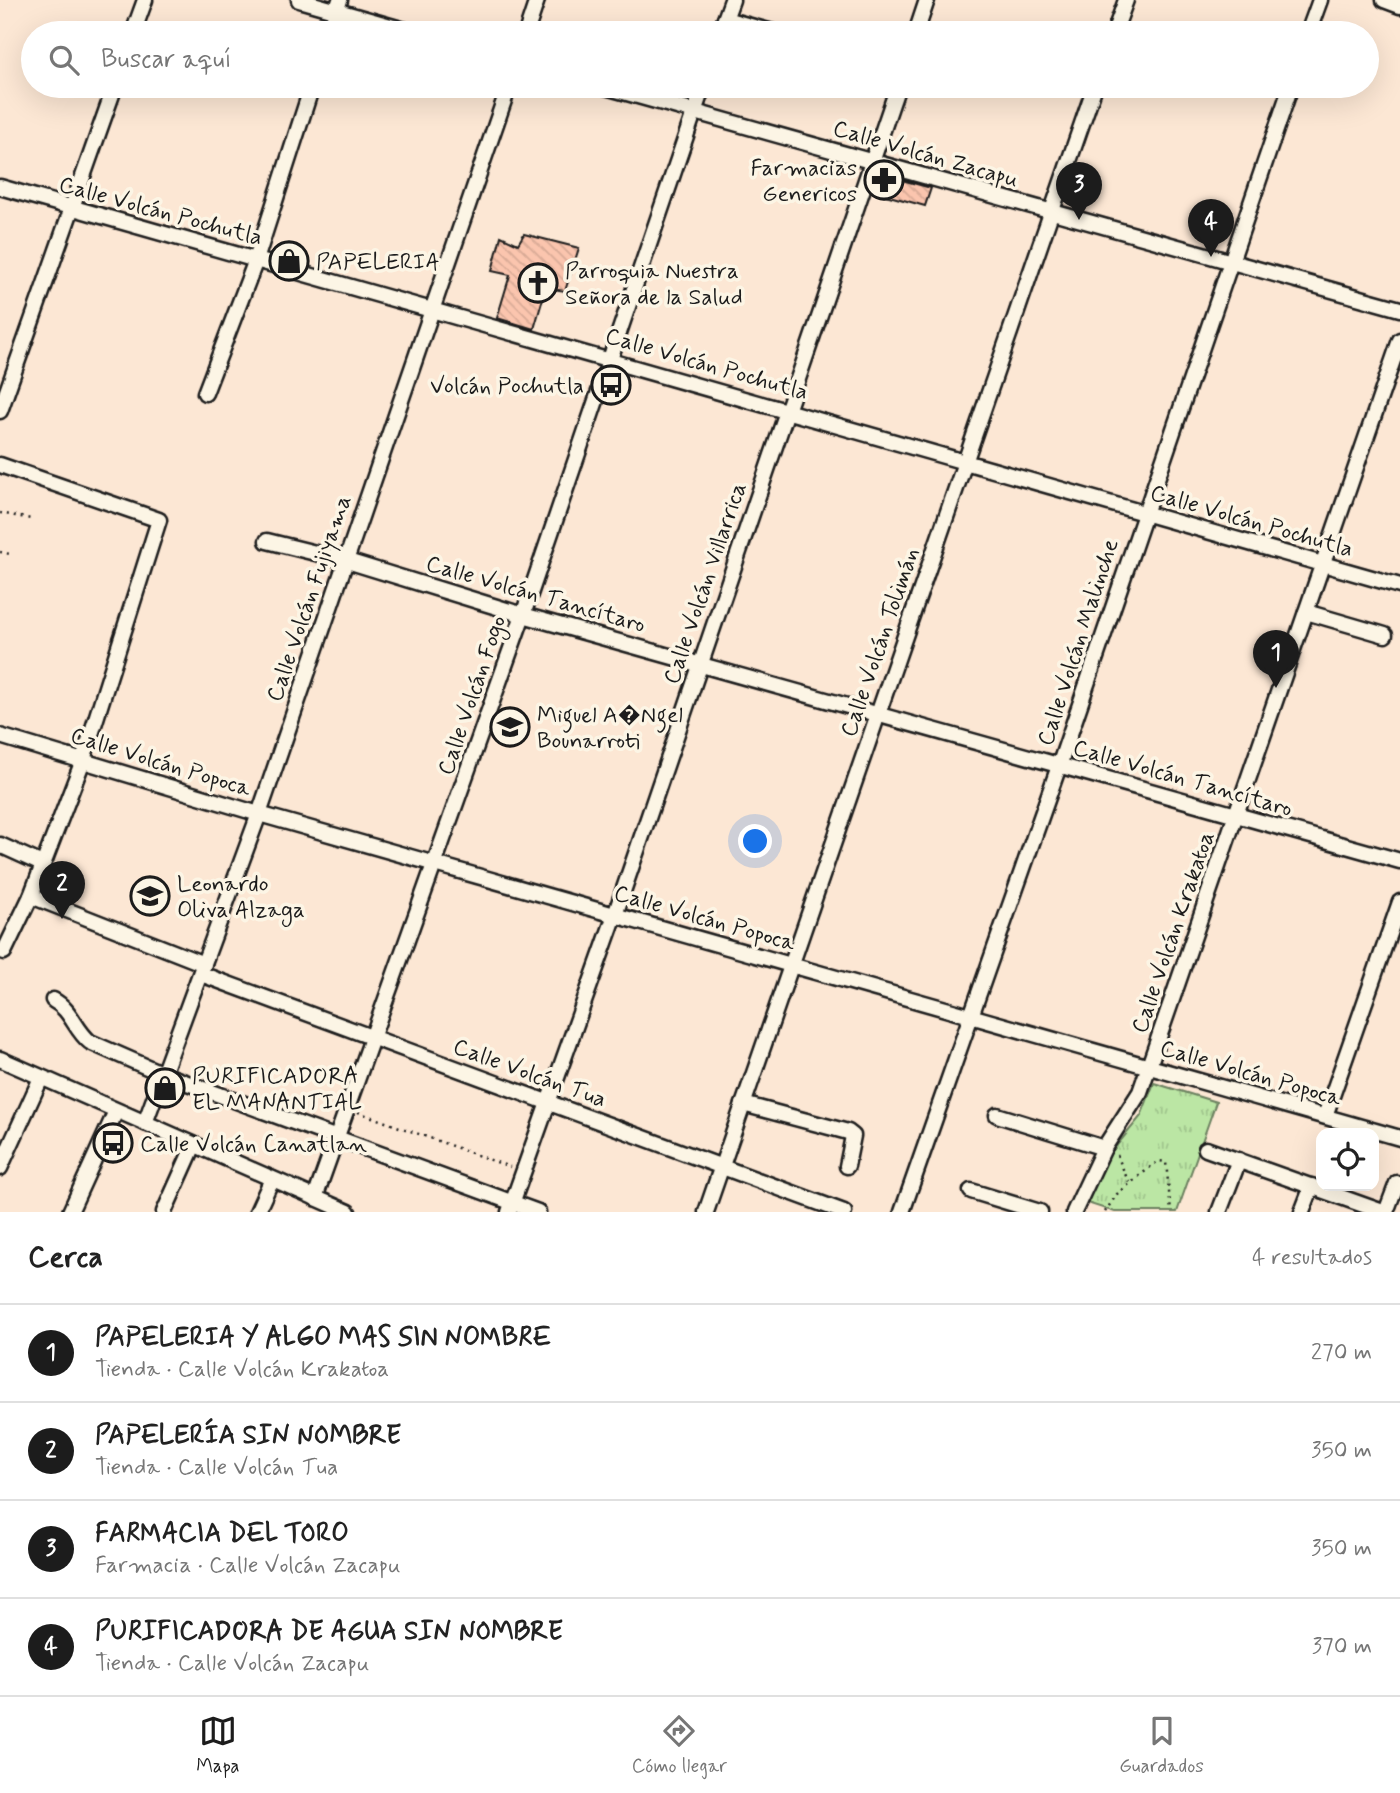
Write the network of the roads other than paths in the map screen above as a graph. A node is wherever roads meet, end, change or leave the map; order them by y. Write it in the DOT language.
graph roads {
  1 [pos="145,0"];
  2 [pos="299,0"];
  3 [pos="537,0"];
  4 [pos="732,0"];
  5 [pos="927,0"];
  6 [pos="1126,0"];
  7 [pos="1320,0"];
  8 [pos="1384,0"];
  9 [pos="339,6"];
  10 [pos="1400,6"];
  11 [pos="725,19"];
  12 [pos="137,21"];
  13 [pos="381,21"];
  14 [pos="530,21"];
  15 [pos="732,21"];
  16 [pos="920,21"];
  17 [pos="1118,21"];
  18 [pos="1312,21"];
  19 [pos="111,98"];
  20 [pos="308,98"];
  21 [pos="505,98"];
  22 [pos="646,98"];
  23 [pos="699,98"];
  24 [pos="894,98"];
  25 [pos="1091,98"];
  26 [pos="1286,98"];
  27 [pos="694,111"];
  28 [pos="873,161"];
  29 [pos="0,187"];
  30 [pos="72,210"];
  31 [pos="1050,211"];
  32 [pos="256,260"];
  33 [pos="1231,261"];
  34 [pos="433,309"];
  35 [pos="1400,309"];
  36 [pos="1400,340"];
  37 [pos="610,359"];
  38 [pos="205,393"];
  39 [pos="788,410"];
  40 [pos="0,411"];
  41 [pos="964,461"];
  42 [pos="0,465"];
  43 [pos="1144,512"];
  44 [pos="267,541"];
  45 [pos="344,560"];
  46 [pos="1323,564"];
  47 [pos="1400,586"];
  48 [pos="1306,612"];
  49 [pos="523,615"];
  50 [pos="1385,635"];
  51 [pos="701,663"];
  52 [pos="878,715"];
  53 [pos="0,736"];
  54 [pos="82,763"];
  55 [pos="1059,766"];
  56 [pos="259,814"];
  57 [pos="1237,816"];
  58 [pos="0,845"];
  59 [pos="1400,861"];
  60 [pos="42,864"];
  61 [pos="436,864"];
  62 [pos="31,896"];
  63 [pos="1400,902"];
  64 [pos="615,915"];
  65 [pos="4,952"];
  66 [pos="792,965"];
  67 [pos="202,969"];
  68 [pos="52,1000"];
  69 [pos="973,1016"];
  70 [pos="374,1038"];
  71 [pos="0,1059"];
  72 [pos="1149,1067"];
  73 [pos="163,1074"];
  74 [pos="41,1078"];
  75 [pos="548,1102"];
  76 [pos="743,1104"];
  77 [pos="116,1111"];
  78 [pos="997,1115"];
  79 [pos="1325,1116"];
  80 [pos="145,1123"];
  81 [pos="337,1138"];
  82 [pos="1400,1138"];
  83 [pos="1107,1143"];
  84 [pos="194,1145"];
  85 [pos="1206,1149"];
  86 [pos="2,1159"];
  87 [pos="1239,1160"];
  88 [pos="846,1166"];
  89 [pos="722,1167"];
  90 [pos="272,1179"];
  91 [pos="1396,1182"];
  92 [pos="1312,1186"];
  93 [pos="971,1191"];
  94 [pos="315,1198"];
  95 [pos="511,1207"];
  96 [pos="1076,1211"];
  97 [pos="70,1212"];
  98 [pos="164,1212"];
  99 [pos="257,1212"];
  100 [pos="348,1212"];
  101 [pos="538,1212"];
  102 [pos="706,1212"];
  103 [pos="844,1212"];
  104 [pos="902,1212"];
  105 [pos="1040,1212"];
  106 [pos="1219,1212"];
  107 [pos="1302,1212"];
  108 [pos="1385,1212"];
  1 -- 12 [label="street"];
  2 -- 9 [label="street"];
  3 -- 14 [label="street"];
  4 -- 11 [label="street"];
  5 -- 16 [label="street"];
  6 -- 17 [label="street"];
  7 -- 18 [label="street"];
  8 -- 10 [label="street"];
  9 -- 13 [label="street"];
  11 -- 15 [label="street"];
  19 -- 30 [label="street"];
  20 -- 32 [label="street"];
  21 -- 34 [label="street, Calle Volcán Fujiyama"];
  22 -- 27 [label="street, Calle Volcán Zacapu"];
  23 -- 27 [label="street, Calle Volcán Fogo"];
  24 -- 28 [label="street, Calle Volcán Villarrica"];
  25 -- 31 [label="street, Calle Volcán Tolimán"];
  26 -- 33 [label="street, Calle Volcán Malinche"];
  27 -- 28 [label="street, Calle Volcán Zacapu"];
  27 -- 37 [label="street, Calle Volcán Fogo"];
  28 -- 31 [label="street, Calle Volcán Zacapu"];
  28 -- 39 [label="street, Calle Volcán Villarrica"];
  29 -- 30 [label="street, Calle Volcán Pochutla"];
  30 -- 32 [label="street, Calle Volcán Pochutla"];
  30 -- 40 [label="street"];
  31 -- 33 [label="street, Calle Volcán Zacapu"];
  31 -- 41 [label="street, Calle Volcán Tolimán"];
  32 -- 34 [label="street, Calle Volcán Pochutla"];
  32 -- 38 [label="street"];
  33 -- 35 [label="street, Calle Volcán Zacapu"];
  33 -- 43 [label="street, Calle Volcán Malinche"];
  34 -- 37 [label="street, Calle Volcán Pochutla"];
  34 -- 45 [label="street, Calle Volcán Fujiyama"];
  36 -- 46 [label="street, Calle Volcán Krakatoa"];
  37 -- 39 [label="street, Calle Volcán Pochutla"];
  37 -- 49 [label="street, Calle Volcán Fogo"];
  39 -- 41 [label="street, Calle Volcán Pochutla"];
  39 -- 51 [label="street, Calle Volcán Villarrica"];
  41 -- 43 [label="street, Calle Volcán Pochutla"];
  41 -- 52 [label="street, Calle Volcán Tolimán"];
  42 -- 54 [label="street"];
  43 -- 46 [label="street, Calle Volcán Pochutla"];
  43 -- 55 [label="street, Calle Volcán Malinche"];
  44 -- 45 [label="street, Calle Volcán Tancítaro"];
  45 -- 49 [label="street, Calle Volcán Tancítaro"];
  45 -- 56 [label="street, Calle Volcán Fujiyama"];
  46 -- 47 [label="street, Calle Volcán Pochutla"];
  46 -- 48 [label="street, Calle Volcán Krakatoa"];
  48 -- 50 [label="street"];
  48 -- 57 [label="street, Calle Volcán Krakatoa"];
  49 -- 51 [label="street, Calle Volcán Tancítaro"];
  49 -- 61 [label="street, Calle Volcán Fogo"];
  51 -- 52 [label="street, Calle Volcán Tancítaro"];
  51 -- 64 [label="street, Calle Volcán Villarrica"];
  52 -- 55 [label="street, Calle Volcán Tancítaro"];
  52 -- 66 [label="street, Calle Volcán Tolimán"];
  53 -- 54 [label="street, Calle Volcán Popoca"];
  54 -- 56 [label="street, Calle Volcán Popoca"];
  54 -- 60 [label="street"];
  55 -- 57 [label="street, Calle Volcán Tancítaro"];
  55 -- 69 [label="street, Calle Volcán Malinche"];
  56 -- 61 [label="street, Calle Volcán Popoca"];
  56 -- 67 [label="street, Calle Volcán Fujiyama"];
  57 -- 59 [label="street, Calle Volcán Tancítaro"];
  57 -- 72 [label="street, Calle Volcán Krakatoa"];
  58 -- 60 [label="street"];
  60 -- 62 [label="street"];
  61 -- 64 [label="street, Calle Volcán Popoca"];
  61 -- 70 [label="street, Calle Volcán Fogo"];
  62 -- 65 [label="street"];
  62 -- 67 [label="street, Calle Volcán Tua"];
  63 -- 79 [label="street"];
  64 -- 66 [label="street, Calle Volcán Popoca"];
  64 -- 75 [label="street, Calle Volcán Villarrica"];
  66 -- 69 [label="street, Calle Volcán Popoca"];
  66 -- 76 [label="street, Calle Volcán Tolimán"];
  67 -- 70 [label="street, Calle Volcán Tua"];
  67 -- 73 [label="street, Calle Volcán Fujiyama"];
  68 -- 73 [label="street"];
  69 -- 72 [label="street, Calle Volcán Popoca"];
  69 -- 104 [label="street, Calle Volcán Malinche"];
  70 -- 75 [label="street, Calle Volcán Tua"];
  70 -- 81 [label="street, Calle Volcán Fogo"];
  71 -- 74 [label="street"];
  72 -- 79 [label="street, Calle Volcán Popoca"];
  72 -- 83 [label="street, Calle Volcán Krakatoa"];
  73 -- 80 [label="street, Calle Volcán Fujiyama"];
  73 -- 81 [label="street"];
  74 -- 77 [label="street"];
  74 -- 86 [label="street"];
  75 -- 89 [label="street, Calle Volcán Tua"];
  75 -- 95 [label="street, Calle Volcán Villarrica"];
  76 -- 88 [label="street"];
  76 -- 89 [label="street, Calle Volcán Tolimán"];
  77 -- 80 [label="street"];
  77 -- 97 [label="street"];
  78 -- 83 [label="street"];
  79 -- 82 [label="street, Calle Volcán Popoca"];
  80 -- 84 [label="street"];
  81 -- 94 [label="street, Calle Volcán Fogo"];
  81 -- 95 [label="street"];
  83 -- 96 [label="street, Calle Volcán Krakatoa"];
  84 -- 90 [label="street"];
  84 -- 98 [label="street"];
  85 -- 87 [label="street"];
  87 -- 92 [label="street"];
  87 -- 106 [label="street"];
  89 -- 102 [label="street, Calle Volcán Tolimán"];
  89 -- 103 [label="street, Calle Volcán Tua"];
  90 -- 94 [label="street"];
  90 -- 99 [label="street"];
  91 -- 108 [label="street"];
  92 -- 107 [label="street"];
  92 -- 108 [label="street"];
  93 -- 105 [label="street"];
  94 -- 100 [label="street"];
  95 -- 101 [label="street"];
}
